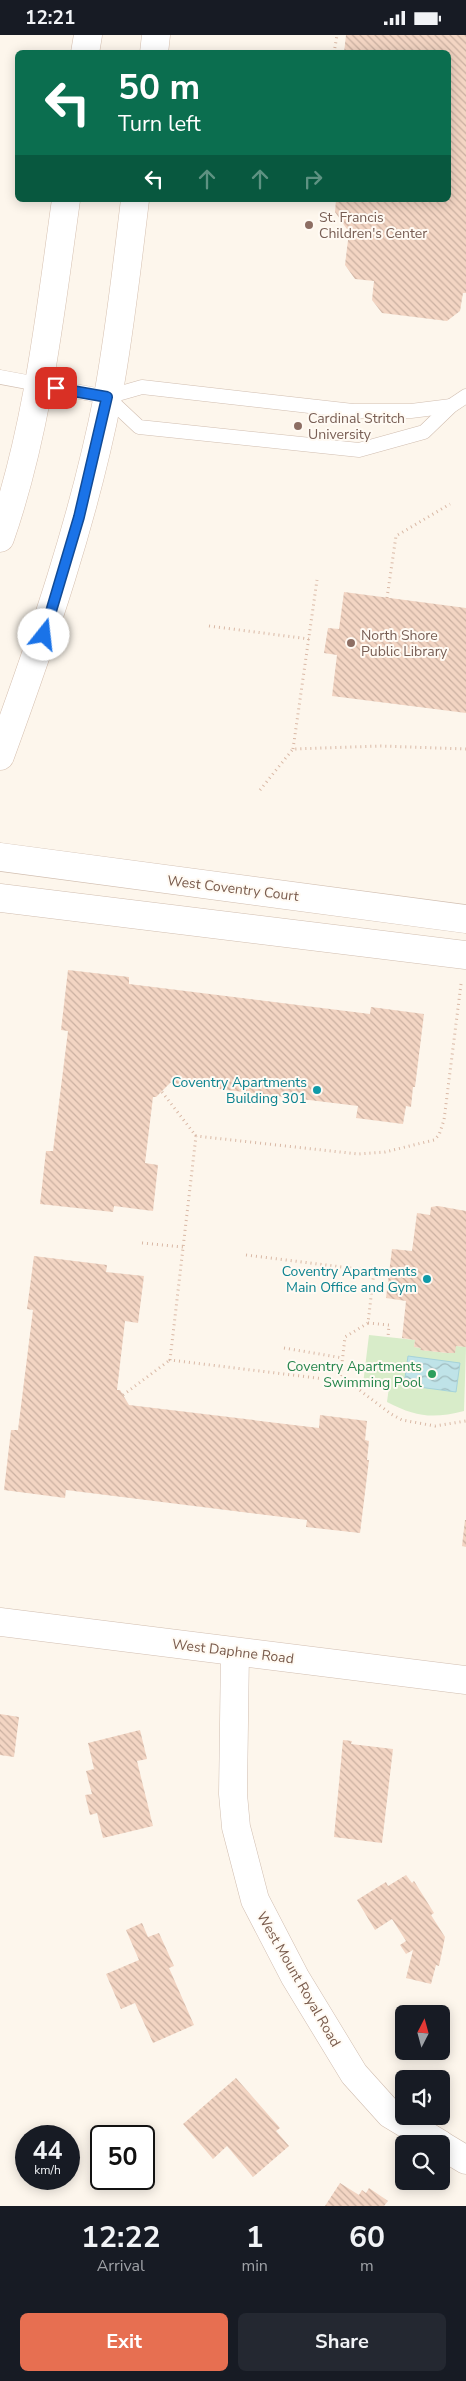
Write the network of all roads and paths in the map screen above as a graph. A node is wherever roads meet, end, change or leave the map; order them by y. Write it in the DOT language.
graph roads {
  1 [pos="88,35"];
  2 [pos="156,35"];
  3 [pos="336,35"];
  4 [pos="86,50"];
  5 [pos="154,50"];
  6 [pos="334,50"];
  7 [pos="66,202"];
  8 [pos="135,202"];
  9 [pos="0,377"];
  10 [pos="39,385"];
  11 [pos="466,396"];
  12 [pos="107,397"];
  13 [pos="451,406"];
  14 [pos="450,504"];
  15 [pos="0,538"];
  16 [pos="317,580"];
  17 [pos="387,598"];
  18 [pos="209,626"];
  19 [pos="309,639"];
  20 [pos="294,749"];
  21 [pos="466,749"];
  22 [pos="0,756"];
  23 [pos="260,790"];
  24 [pos="0,857"];
  25 [pos="0,898"];
  26 [pos="466,919"];
  27 [pos="466,955"];
  28 [pos="461,984"];
  29 [pos="162,1092"];
  30 [pos="196,1136"];
  31 [pos="142,1243"];
  32 [pos="183,1247"];
  33 [pos="246,1255"];
  34 [pos="374,1271"];
  35 [pos="388,1273"];
  36 [pos="368,1323"];
  37 [pos="388,1337"];
  38 [pos="284,1348"];
  39 [pos="343,1358"];
  40 [pos="170,1360"];
  41 [pos="340,1381"];
  42 [pos="123,1395"];
  43 [pos="466,1421"];
  44 [pos="0,1622"];
  45 [pos="235,1652"];
  46 [pos="466,1680"];
  47 [pos="426,2135"];
  48 [pos="450,2149"];
  49 [pos="466,2159"];
  1 -- 4 [label="street"];
  2 -- 5 [label="street"];
  3 -- 6 [label="path"];
  7 -- 10 [label="street"];
  8 -- 12 [label="street"];
  9 -- 10 [label="lane"];
  10 -- 12 [label="lane"];
  10 -- 15 [label="street"];
  11 -- 13 [label="lane"];
  12 -- 13 [label="lane"];
  12 -- 13 [label="lane"];
  12 -- 22 [label="street"];
  14 -- 17 [label="path"];
  16 -- 19 [label="path"];
  18 -- 19 [label="path"];
  19 -- 20 [label="path"];
  20 -- 21 [label="path"];
  20 -- 23 [label="path"];
  24 -- 26 [label="street, West Coventry Court"];
  25 -- 27 [label="street"];
  28 -- 30 [label="path"];
  29 -- 30 [label="path"];
  30 -- 32 [label="path"];
  31 -- 32 [label="path"];
  32 -- 40 [label="path"];
  33 -- 34 [label="path"];
  34 -- 35 [label="path"];
  34 -- 36 [label="path"];
  36 -- 37 [label="path"];
  36 -- 39 [label="path"];
  38 -- 39 [label="path"];
  39 -- 41 [label="path"];
  40 -- 41 [label="path"];
  40 -- 42 [label="path"];
  41 -- 43 [label="path"];
  44 -- 45 [label="street, West Daphne Road"];
  45 -- 46 [label="street, West Daphne Road"];
  45 -- 47 [label="street, West Mount Royal Road"];
  48 -- 49 [label="street, West Mount Royal Road"];
}
